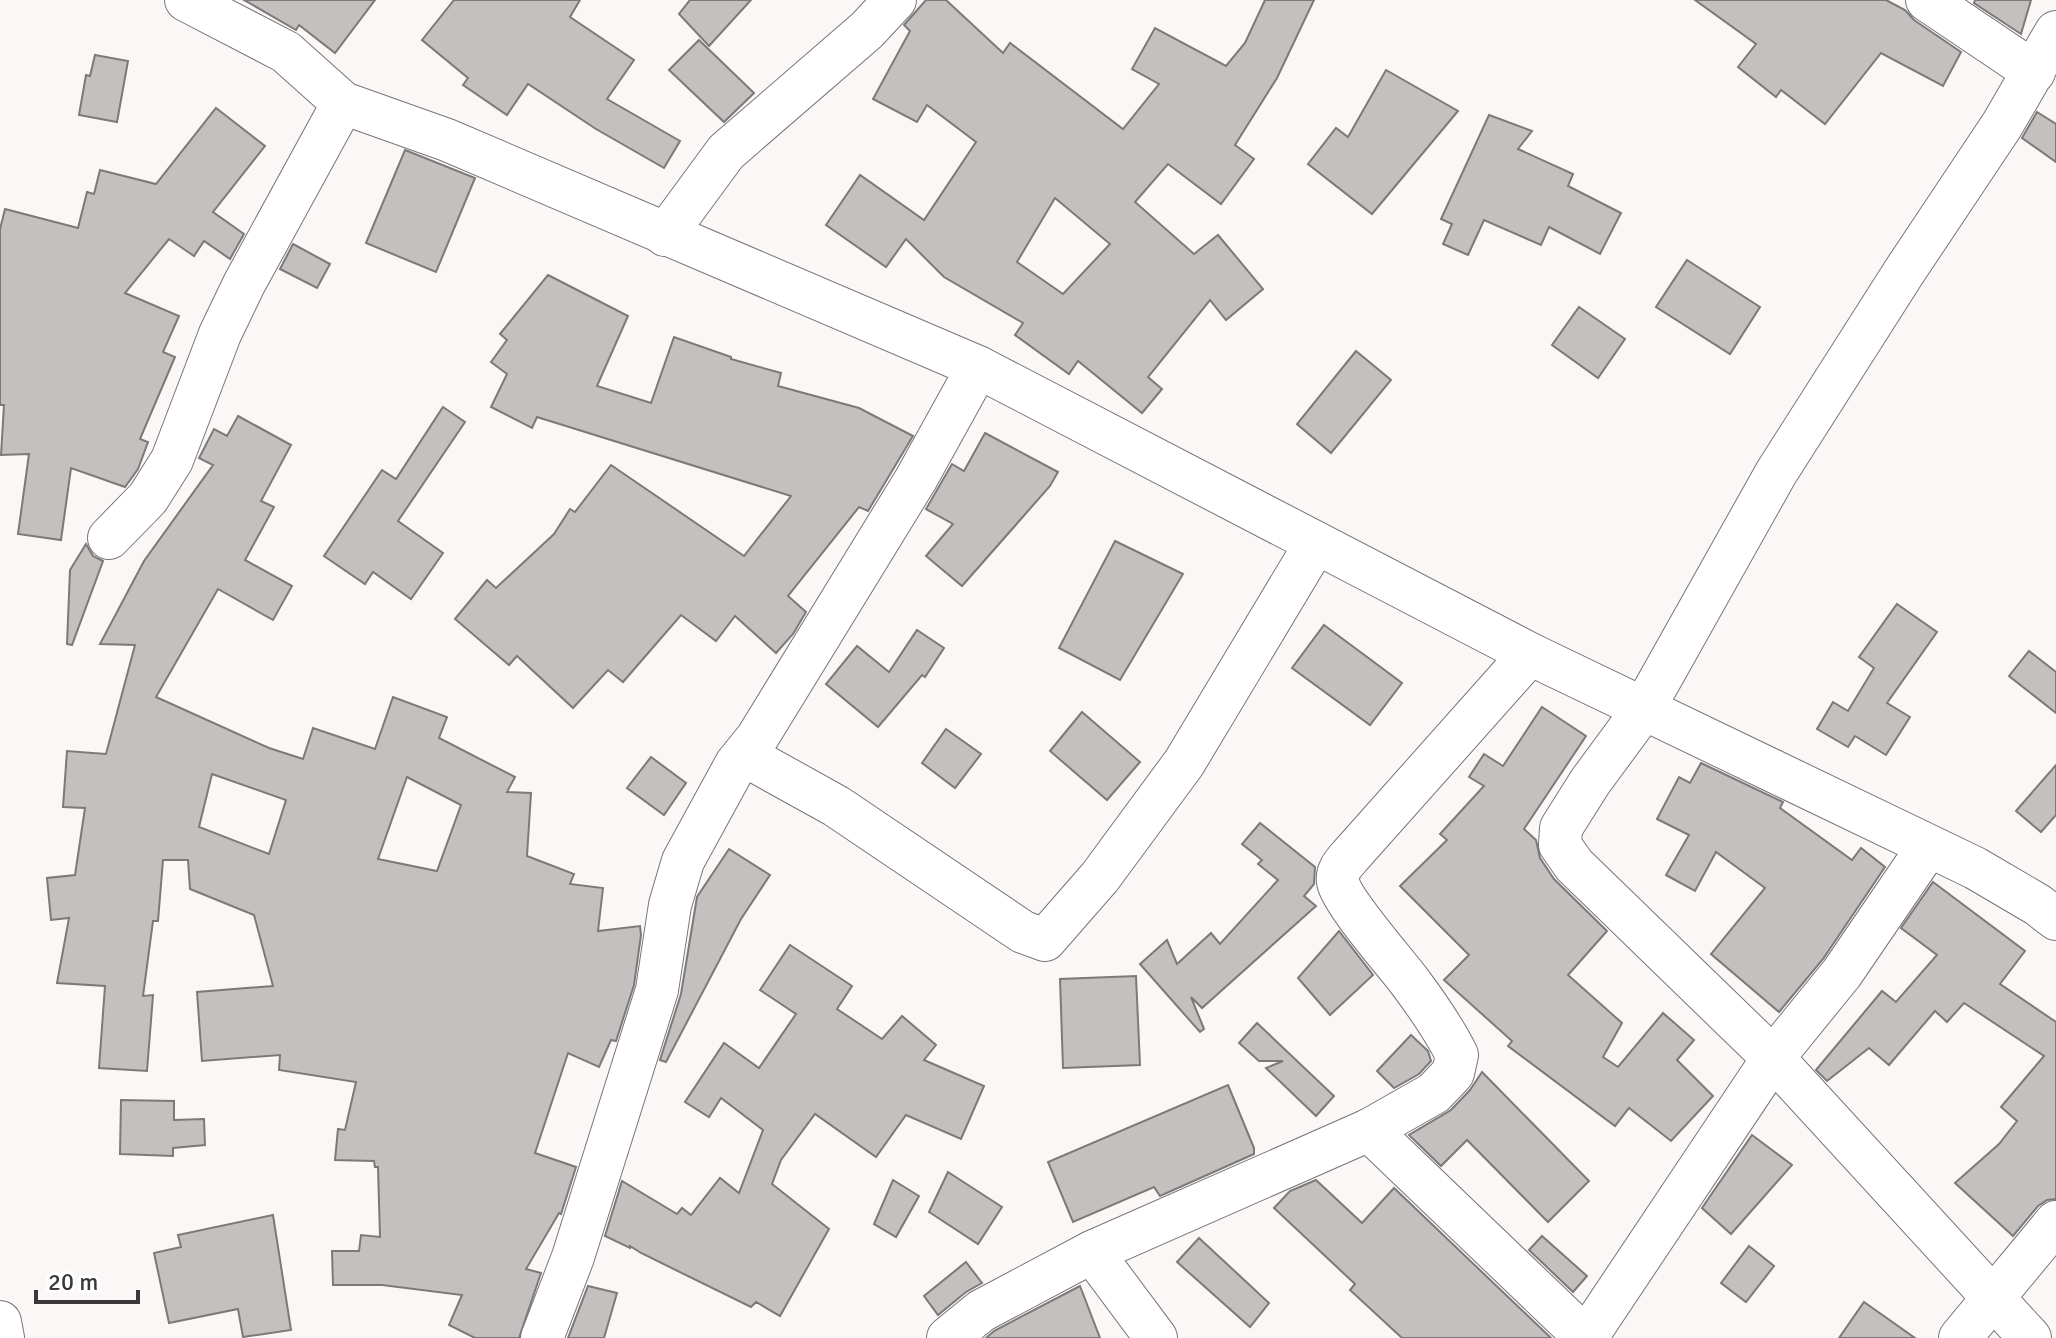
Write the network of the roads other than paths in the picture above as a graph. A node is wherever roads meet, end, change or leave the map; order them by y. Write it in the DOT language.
graph roads {
  1 [pos="186,0"];
  2 [pos="895,0"];
  3 [pos="1927,0"];
  4 [pos="2056,32"];
  5 [pos="2034,72"];
  6 [pos="343,103"];
  7 [pos="665,235"];
  8 [pos="978,367"];
  9 [pos="109,538"];
  10 [pos="1316,543"];
  11 [pos="1530,654"];
  12 [pos="1643,710"];
  13 [pos="744,755"];
  14 [pos="1928,847"];
  15 [pos="2050,902"];
  16 [pos="1773,1058"];
  17 [pos="1369,1130"];
  18 [pos="2056,1222"];
  19 [pos="1092,1252"];
  20 [pos="1991,1297"];
  21 [pos="0,1322"];
  22 [pos="3,1338"];
  23 [pos="542,1338"];
  24 [pos="948,1338"];
  25 [pos="1156,1338"];
  26 [pos="1586,1338"];
  27 [pos="1960,1338"];
  28 [pos="2030,1338"];
  1 -- 6 [label="street"];
  2 -- 7 [label="street"];
  3 -- 5 [label="street"];
  4 -- 5 [label="street"];
  5 -- 12 [label="street"];
  6 -- 7 [label="street"];
  6 -- 9 [label="street"];
  7 -- 8 [label="street"];
  8 -- 10 [label="street"];
  8 -- 13 [label="street"];
  10 -- 11 [label="street"];
  10 -- 13 [label="street"];
  11 -- 12 [label="street"];
  11 -- 17 [label="street"];
  12 -- 14 [label="street"];
  12 -- 16 [label="street"];
  13 -- 23 [label="street"];
  14 -- 15 [label="street"];
  14 -- 16 [label="street"];
  16 -- 20 [label="street"];
  16 -- 26 [label="street"];
  17 -- 19 [label="street"];
  17 -- 26 [label="street"];
  18 -- 20 [label="street"];
  19 -- 24 [label="street"];
  19 -- 25 [label="street"];
  20 -- 27 [label="street"];
  20 -- 28 [label="street"];
  21 -- 22 [label="street"];
}
